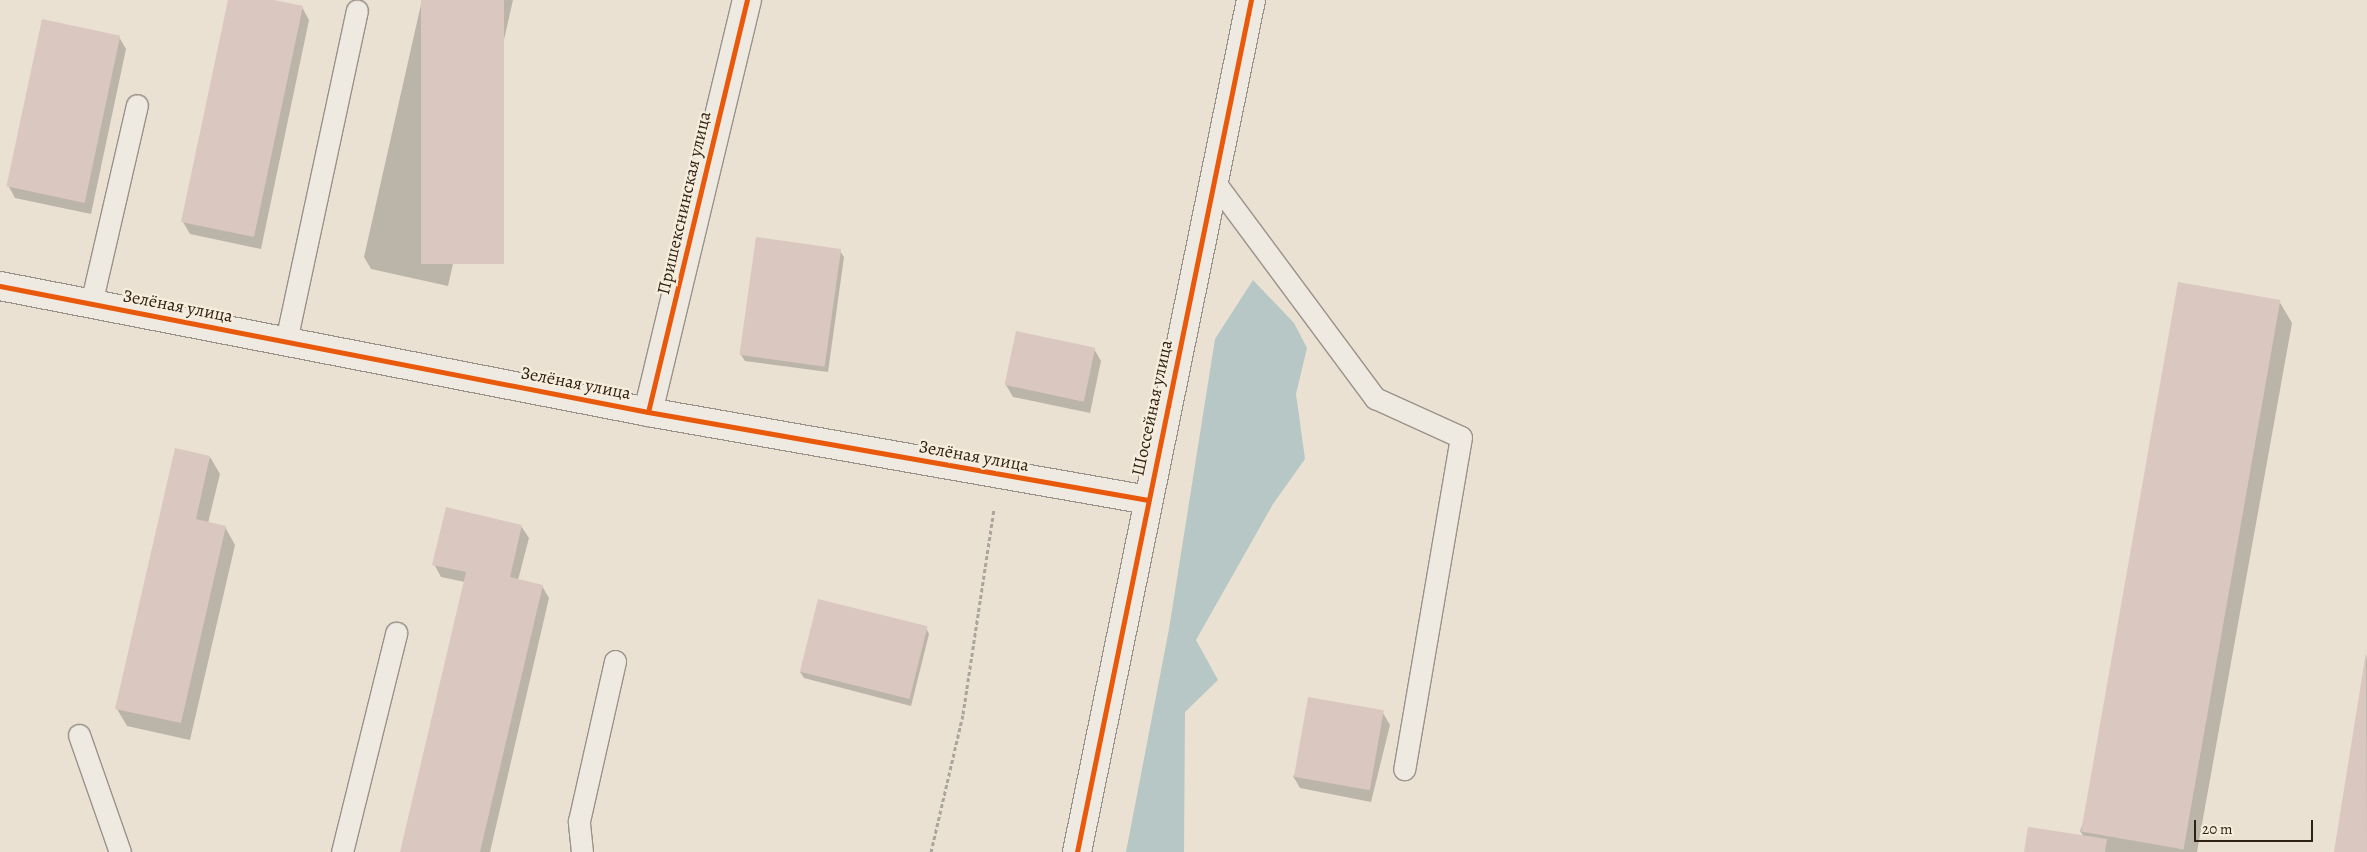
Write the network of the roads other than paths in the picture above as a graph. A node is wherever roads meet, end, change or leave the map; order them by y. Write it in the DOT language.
graph roads {
  1 [pos="746,0"];
  2 [pos="1251,0"];
  3 [pos="357,11"];
  4 [pos="137,104"];
  5 [pos="1214,180"];
  6 [pos="0,286"];
  7 [pos="92,304"];
  8 [pos="286,341"];
  9 [pos="648,412"];
  10 [pos="1148,500"];
  11 [pos="396,633"];
  12 [pos="615,661"];
  13 [pos="79,734"];
  14 [pos="1404,769"];
  15 [pos="120,852"];
  16 [pos="342,852"];
  17 [pos="582,852"];
  18 [pos="1077,852"];
  1 -- 9 [label="street, Пришекснинская улица"];
  2 -- 5 [label="street, Шоссейная улица"];
  3 -- 8 [label="lane"];
  4 -- 7 [label="lane"];
  5 -- 10 [label="street, Шоссейная улица"];
  5 -- 14 [label="lane"];
  6 -- 7 [label="street, Зелёная улица"];
  7 -- 8 [label="street, Зелёная улица"];
  8 -- 9 [label="street, Зелёная улица"];
  9 -- 10 [label="street, Зелёная улица"];
  10 -- 18 [label="street, Шоссейная улица"];
  11 -- 16 [label="lane"];
  12 -- 17 [label="lane"];
  13 -- 15 [label="lane"];
}
